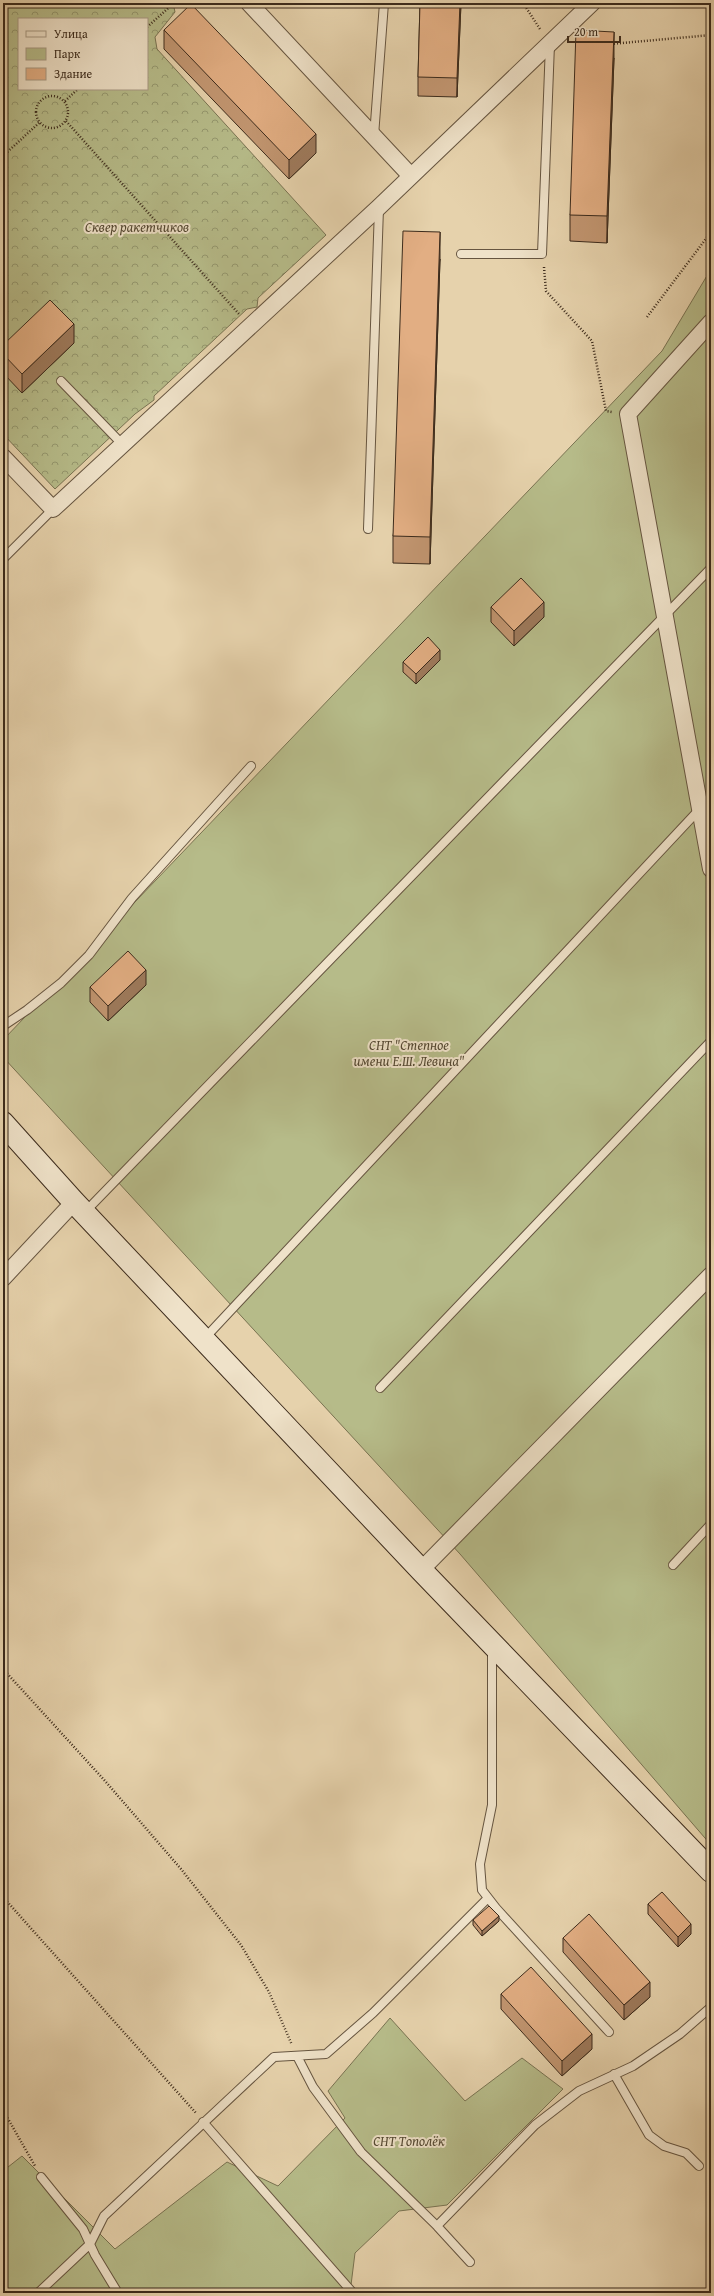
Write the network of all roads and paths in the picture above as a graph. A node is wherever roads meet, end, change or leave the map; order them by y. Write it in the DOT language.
graph roads {
  1 [pos="174,3"];
  2 [pos="249,3"];
  3 [pos="384,3"];
  4 [pos="523,3"];
  5 [pos="592,3"];
  6 [pos="148,26"];
  7 [pos="711,35"];
  8 [pos="550,44"];
  9 [pos="604,44"];
  10 [pos="77,90"];
  11 [pos="65,101"];
  12 [pos="66,121"];
  13 [pos="40,122"];
  14 [pos="374,137"];
  15 [pos="3,156"];
  16 [pos="410,175"];
  17 [pos="379,207"];
  18 [pos="711,232"];
  19 [pos="461,254"];
  20 [pos="542,254"];
  21 [pos="647,317"];
  22 [pos="711,322"];
  23 [pos="250,326"];
  24 [pos="61,381"];
  25 [pos="628,414"];
  26 [pos="123,445"];
  27 [pos="3,457"];
  28 [pos="53,509"];
  29 [pos="368,529"];
  30 [pos="3,559"];
  31 [pos="711,568"];
  32 [pos="665,615"];
  33 [pos="251,766"];
  34 [pos="706,803"];
  35 [pos="711,869"];
  36 [pos="3,1026"];
  37 [pos="711,1041"];
  38 [pos="3,1123"];
  39 [pos="79,1208"];
  40 [pos="711,1275"];
  41 [pos="3,1278"];
  42 [pos="204,1340"];
  43 [pos="380,1388"];
  44 [pos="711,1524"];
  45 [pos="673,1565"];
  46 [pos="421,1570"];
  47 [pos="492,1645"];
  48 [pos="3,1669"];
  49 [pos="711,1871"];
  50 [pos="3,1897"];
  51 [pos="488,1898"];
  52 [pos="711,2007"];
  53 [pos="609,2032"];
  54 [pos="297,2056"];
  55 [pos="614,2074"];
  56 [pos="3,2110"];
  57 [pos="203,2122"];
  58 [pos="699,2166"];
  59 [pos="41,2177"];
  60 [pos="437,2226"];
  61 [pos="90,2244"];
  62 [pos="470,2262"];
  63 [pos="38,2293"];
  64 [pos="118,2293"];
  65 [pos="353,2293"];
  1 -- 6 [label="path"];
  2 -- 14 [label="street"];
  3 -- 14 [label="lane"];
  4 -- 8 [label="path"];
  5 -- 8 [label="street"];
  7 -- 9 [label="path"];
  8 -- 16 [label="street"];
  8 -- 20 [label="lane"];
  10 -- 11 [label="path"];
  11 -- 12 [label="path"];
  11 -- 13 [label="path"];
  12 -- 13 [label="path"];
  12 -- 23 [label="path"];
  13 -- 15 [label="path"];
  14 -- 16 [label="street"];
  16 -- 17 [label="street"];
  17 -- 23 [label="street"];
  17 -- 29 [label="lane"];
  18 -- 21 [label="path"];
  19 -- 20 [label="lane"];
  20 -- 25 [label="path"];
  22 -- 25 [label="street"];
  23 -- 26 [label="street"];
  24 -- 26 [label="lane"];
  25 -- 32 [label="street"];
  26 -- 28 [label="street"];
  27 -- 28 [label="street"];
  28 -- 30 [label="lane"];
  31 -- 32 [label="lane"];
  32 -- 34 [label="street"];
  32 -- 39 [label="lane"];
  33 -- 36 [label="lane"];
  34 -- 35 [label="street"];
  34 -- 42 [label="lane"];
  37 -- 43 [label="lane"];
  38 -- 39 [label="street"];
  39 -- 41 [label="street"];
  39 -- 42 [label="street"];
  40 -- 46 [label="street"];
  42 -- 46 [label="street"];
  44 -- 45 [label="lane"];
  46 -- 47 [label="street"];
  47 -- 49 [label="street"];
  47 -- 51 [label="lane"];
  48 -- 54 [label="path"];
  50 -- 57 [label="path"];
  51 -- 53 [label="lane"];
  51 -- 54 [label="lane"];
  52 -- 55 [label="lane"];
  54 -- 57 [label="lane"];
  54 -- 60 [label="lane"];
  55 -- 58 [label="lane"];
  55 -- 60 [label="lane"];
  56 -- 59 [label="path"];
  57 -- 61 [label="lane"];
  57 -- 65 [label="lane"];
  59 -- 61 [label="lane"];
  60 -- 62 [label="lane"];
  61 -- 63 [label="lane"];
  61 -- 64 [label="lane"];
}
